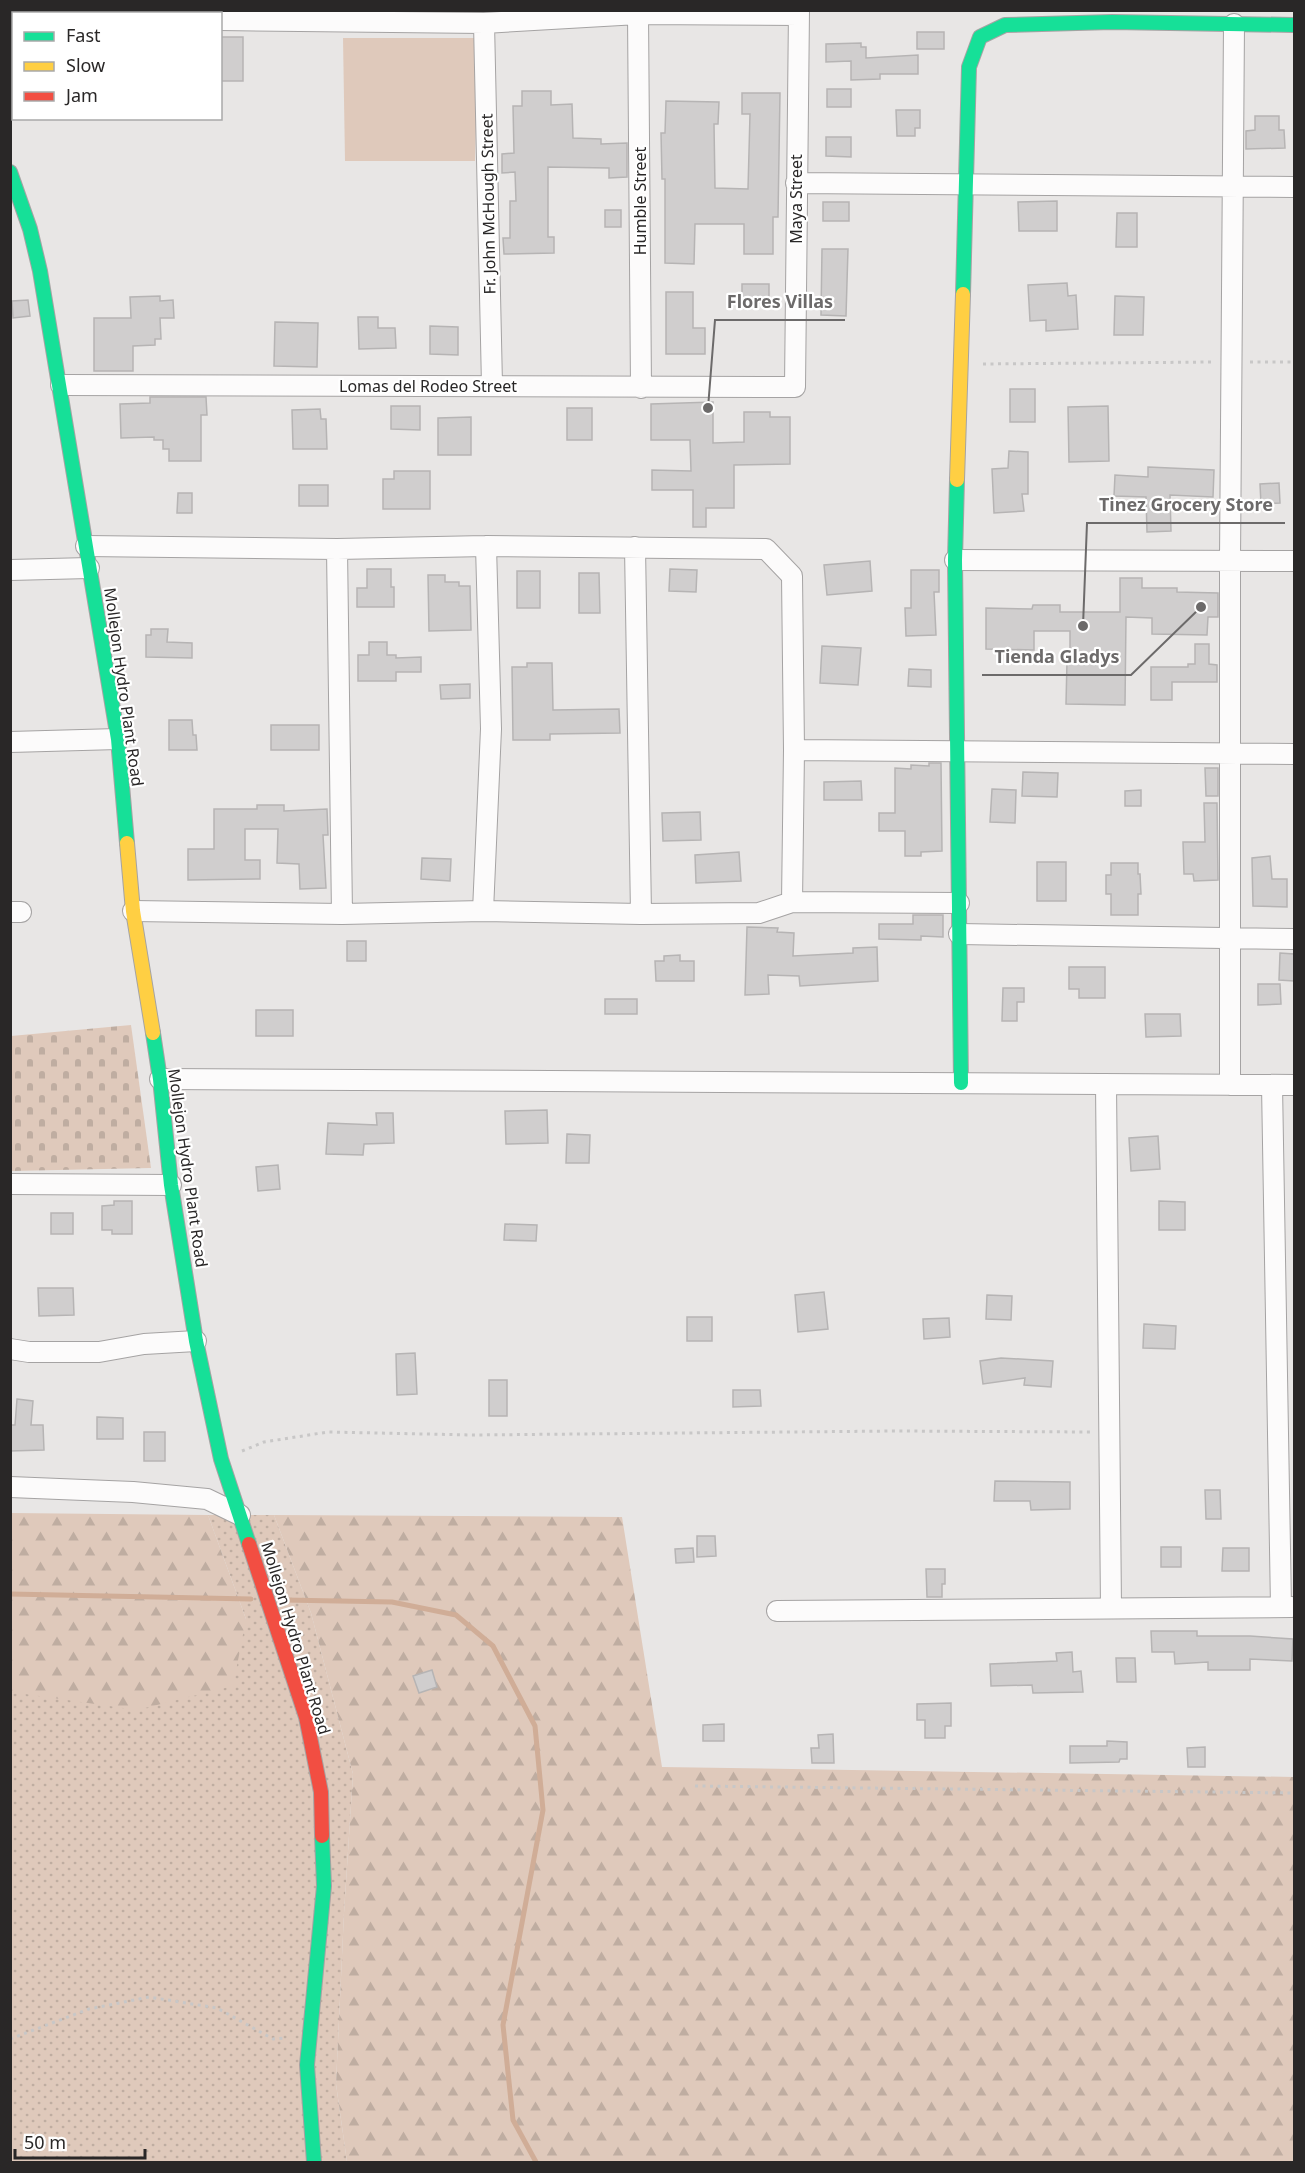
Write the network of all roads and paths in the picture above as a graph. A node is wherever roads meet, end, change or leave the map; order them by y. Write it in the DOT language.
graph roads {
  1 [pos="799,13"];
  2 [pos="638,14"];
  3 [pos="1112,16"];
  4 [pos="222,20"];
  5 [pos="484,23"];
  6 [pos="1234,24"];
  7 [pos="1294,25"];
  8 [pos="10,172"];
  9 [pos="796,183"];
  10 [pos="966,184"];
  11 [pos="1233,187"];
  12 [pos="1294,187"];
  13 [pos="1231,362"];
  14 [pos="1294,362"];
  15 [pos="961,364"];
  16 [pos="61,385"];
  17 [pos="492,385"];
  18 [pos="795,387"];
  19 [pos="641,388"];
  20 [pos="86,546"];
  21 [pos="486,546"];
  22 [pos="634,547"];
  23 [pos="337,549"];
  24 [pos="955,560"];
  25 [pos="1230,561"];
  26 [pos="1294,561"];
  27 [pos="89,568"];
  28 [pos="10,570"];
  29 [pos="118,739"];
  30 [pos="10,742"];
  31 [pos="794,750"];
  32 [pos="956,750"];
  33 [pos="1230,754"];
  34 [pos="1294,754"];
  35 [pos="792,902"];
  36 [pos="959,903"];
  37 [pos="134,911"];
  38 [pos="483,911"];
  39 [pos="342,914"];
  40 [pos="641,914"];
  41 [pos="959,934"];
  42 [pos="1230,939"];
  43 [pos="1294,939"];
  44 [pos="160,1078"];
  45 [pos="961,1083"];
  46 [pos="1106,1084"];
  47 [pos="1230,1085"];
  48 [pos="1272,1085"];
  49 [pos="1294,1085"];
  50 [pos="10,1184"];
  51 [pos="171,1185"];
  52 [pos="196,1341"];
  53 [pos="10,1349"];
  54 [pos="1109,1432"];
  55 [pos="221,1460"];
  56 [pos="10,1487"];
  57 [pos="240,1515"];
  58 [pos="1288,1607"];
  59 [pos="1111,1608"];
  60 [pos="777,1611"];
  61 [pos="695,1786"];
  62 [pos="1294,1793"];
  63 [pos="310,2034"];
  64 [pos="10,2039"];
  65 [pos="314,2163"];
  1 -- 2 [label="street"];
  1 -- 9 [label="street, Maya Street"];
  2 -- 5 [label="street"];
  2 -- 19 [label="street, Humble Street"];
  3 -- 6 [label="street"];
  3 -- 10 [label="street"];
  4 -- 5 [label="street"];
  5 -- 17 [label="street, Fr. John McHough Street"];
  6 -- 7 [label="street"];
  6 -- 11 [label="street"];
  8 -- 16 [label="street, Mollejon Hydro Plant Road"];
  9 -- 10 [label="street"];
  9 -- 18 [label="street, Maya Street"];
  10 -- 11 [label="street"];
  10 -- 15 [label="street"];
  11 -- 12 [label="street"];
  11 -- 13 [label="street"];
  13 -- 14 [label="path"];
  13 -- 15 [label="path"];
  13 -- 25 [label="street"];
  15 -- 24 [label="street"];
  16 -- 17 [label="street, Lomas del Rodeo Street"];
  16 -- 20 [label="street, Mollejon Hydro Plant Road"];
  17 -- 19 [label="street, Lomas del Rodeo Street"];
  18 -- 19 [label="street, Lomas del Rodeo Street"];
  20 -- 23 [label="street"];
  20 -- 27 [label="street, Mollejon Hydro Plant Road"];
  21 -- 22 [label="street"];
  21 -- 23 [label="street"];
  21 -- 38 [label="street"];
  22 -- 31 [label="street"];
  22 -- 40 [label="street"];
  23 -- 39 [label="street"];
  24 -- 25 [label="street"];
  24 -- 32 [label="street"];
  25 -- 26 [label="street"];
  25 -- 33 [label="street"];
  27 -- 28 [label="street"];
  27 -- 29 [label="street, Mollejon Hydro Plant Road"];
  29 -- 30 [label="street"];
  29 -- 37 [label="street, Mollejon Hydro Plant Road"];
  31 -- 32 [label="street"];
  31 -- 35 [label="street"];
  32 -- 33 [label="street"];
  32 -- 36 [label="street"];
  33 -- 34 [label="street"];
  33 -- 42 [label="street"];
  35 -- 36 [label="street"];
  35 -- 40 [label="street"];
  36 -- 41 [label="street"];
  37 -- 39 [label="street"];
  37 -- 44 [label="street, Mollejon Hydro Plant Road"];
  38 -- 39 [label="street"];
  38 -- 40 [label="street"];
  41 -- 42 [label="street"];
  41 -- 45 [label="street"];
  42 -- 43 [label="street"];
  42 -- 47 [label="street"];
  44 -- 45 [label="street"];
  44 -- 51 [label="street, Mollejon Hydro Plant Road"];
  45 -- 46 [label="street"];
  46 -- 47 [label="street"];
  46 -- 54 [label="street"];
  47 -- 48 [label="street"];
  48 -- 49 [label="street"];
  48 -- 58 [label="street"];
  50 -- 51 [label="street"];
  51 -- 52 [label="street, Mollejon Hydro Plant Road"];
  52 -- 53 [label="street"];
  52 -- 55 [label="street, Mollejon Hydro Plant Road"];
  54 -- 55 [label="path"];
  54 -- 59 [label="street"];
  55 -- 57 [label="street, Mollejon Hydro Plant Road"];
  56 -- 57 [label="street"];
  57 -- 63 [label="street, Mollejon Hydro Plant Road"];
  58 -- 59 [label="street"];
  59 -- 60 [label="street"];
  61 -- 62 [label="path"];
  63 -- 64 [label="path"];
  63 -- 65 [label="street, Mollejon Hydro Plant Road"];
}
